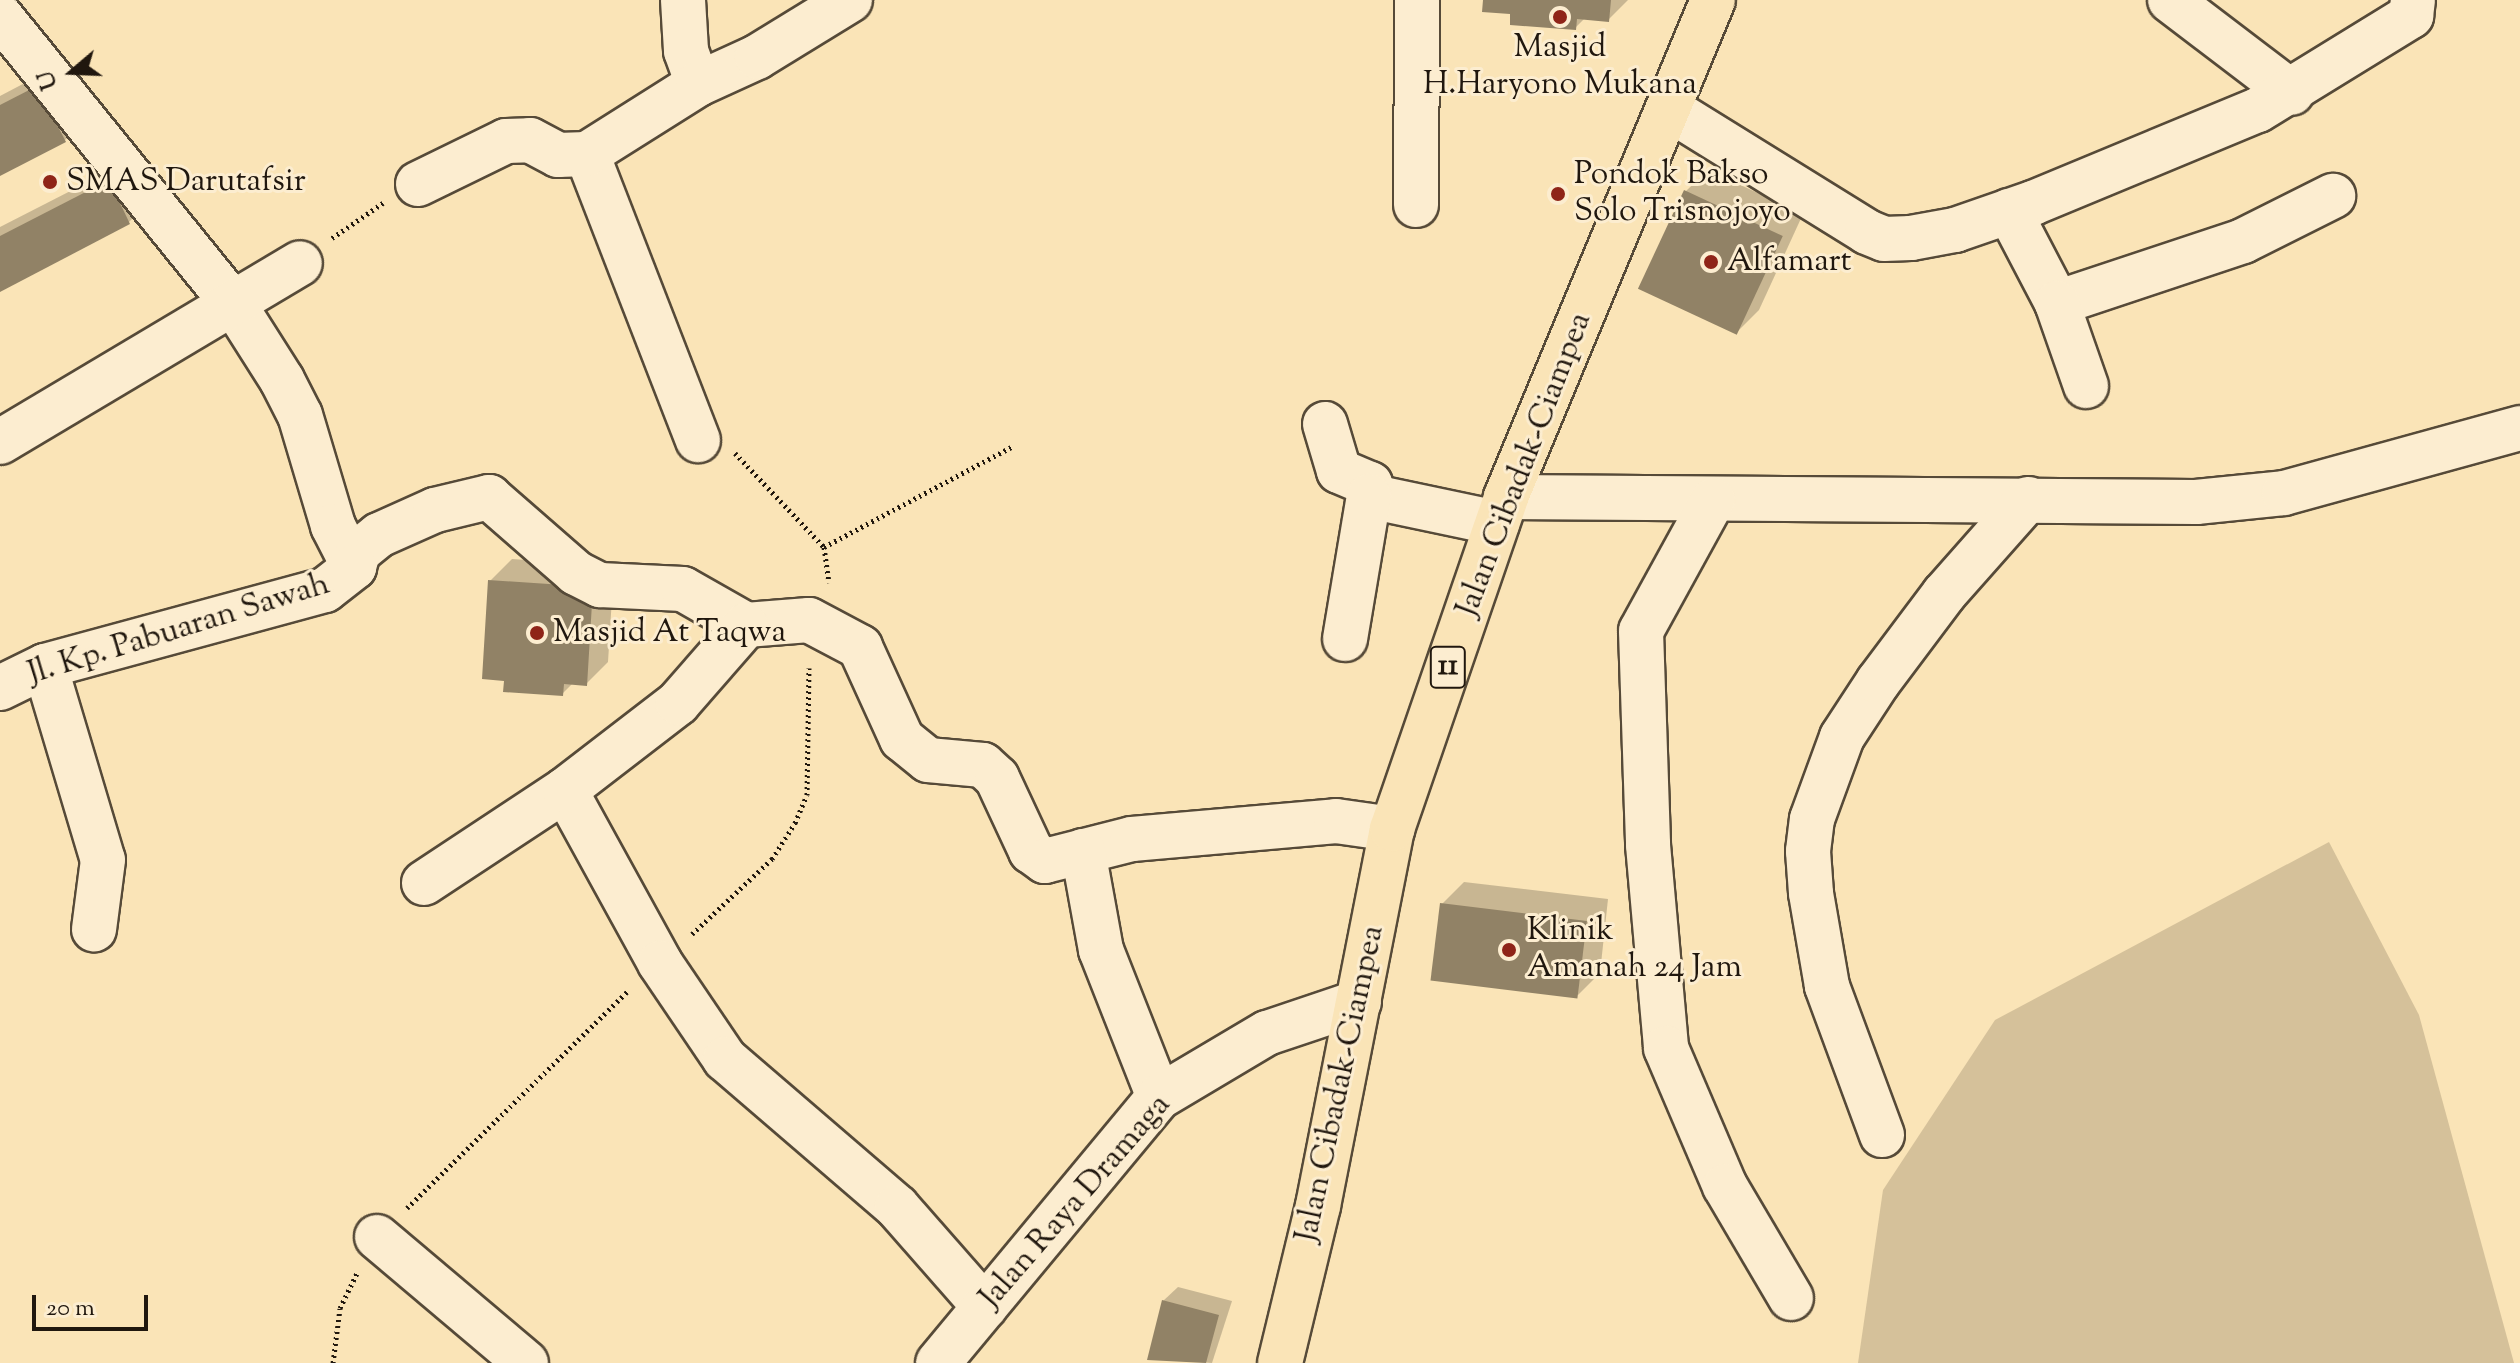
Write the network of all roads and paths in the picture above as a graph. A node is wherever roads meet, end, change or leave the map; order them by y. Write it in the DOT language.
graph roads {
  1 [pos="683,0"];
  2 [pos="850,0"];
  3 [pos="1417,0"];
  4 [pos="1713,0"];
  5 [pos="2170,0"];
  6 [pos="2413,0"];
  7 [pos="0,16"];
  8 [pos="698,84"];
  9 [pos="2292,93"];
  10 [pos="1669,109"];
  11 [pos="587,154"];
  12 [pos="418,184"];
  13 [pos="2333,196"];
  14 [pos="1416,205"];
  15 [pos="2009,211"];
  16 [pos="300,263"];
  17 [pos="2057,303"];
  18 [pos="235,306"];
  19 [pos="2086,386"];
  20 [pos="1325,424"];
  21 [pos="2520,428"];
  22 [pos="698,440"];
  23 [pos="0,442"];
  24 [pos="1013,446"];
  25 [pos="1369,496"];
  26 [pos="2028,499"];
  27 [pos="1713,500"];
  28 [pos="1502,510"];
  29 [pos="354,567"];
  30 [pos="809,620"];
  31 [pos="746,625"];
  32 [pos="1345,639"];
  33 [pos="45,666"];
  34 [pos="0,688"];
  35 [pos="565,790"];
  36 [pos="1392,829"];
  37 [pos="1083,851"];
  38 [pos="424,883"];
  39 [pos="94,929"];
  40 [pos="660,963"];
  41 [pos="1359,1002"];
  42 [pos="1159,1097"];
  43 [pos="1882,1135"];
  44 [pos="377,1237"];
  45 [pos="1791,1298"];
  46 [pos="985,1307"];
  47 [pos="333,1363"];
  48 [pos="526,1363"];
  49 [pos="938,1363"];
  50 [pos="1280,1363"];
  1 -- 8 [label="street"];
  2 -- 8 [label="street"];
  3 -- 14 [label="street"];
  4 -- 10 [label="highway, Jalan Cibadak-Ciampea / 11"];
  5 -- 9 [label="street"];
  6 -- 9 [label="street"];
  7 -- 18 [label="street"];
  8 -- 11 [label="street"];
  9 -- 15 [label="street"];
  10 -- 15 [label="street"];
  10 -- 28 [label="highway, Jalan Cibadak-Ciampea / 11"];
  11 -- 12 [label="street"];
  11 -- 22 [label="street"];
  12 -- 16 [label="path"];
  13 -- 17 [label="street"];
  15 -- 17 [label="street"];
  16 -- 18 [label="street"];
  17 -- 19 [label="street"];
  18 -- 23 [label="street"];
  18 -- 29 [label="street"];
  20 -- 25 [label="street"];
  21 -- 26 [label="street"];
  22 -- 24 [label="path"];
  25 -- 28 [label="street"];
  25 -- 32 [label="street"];
  26 -- 27 [label="street"];
  26 -- 43 [label="street"];
  27 -- 28 [label="street"];
  27 -- 45 [label="street"];
  28 -- 36 [label="highway, Jalan Cibadak-Ciampea / 11"];
  29 -- 31 [label="street, Jl. Kp. Pabuaran Sawah"];
  29 -- 33 [label="street, Jl. Kp. Pabuaran Sawah"];
  30 -- 31 [label="street"];
  30 -- 37 [label="street"];
  30 -- 40 [label="path"];
  31 -- 35 [label="street"];
  33 -- 34 [label="street, Jl. Kp. Pabuaran Sawah"];
  33 -- 39 [label="street"];
  35 -- 38 [label="street"];
  35 -- 40 [label="street"];
  36 -- 37 [label="street"];
  36 -- 41 [label="highway, Jalan Cibadak-Ciampea / 11"];
  37 -- 42 [label="street"];
  40 -- 44 [label="path"];
  40 -- 46 [label="street"];
  41 -- 42 [label="street, Jalan Raya Dramaga"];
  41 -- 50 [label="highway, Jalan Cibadak-Ciampea / 11"];
  42 -- 46 [label="street, Jalan Raya Dramaga"];
  44 -- 47 [label="path"];
  44 -- 48 [label="street"];
  46 -- 49 [label="street, Jalan Raya Dramaga"];
}
